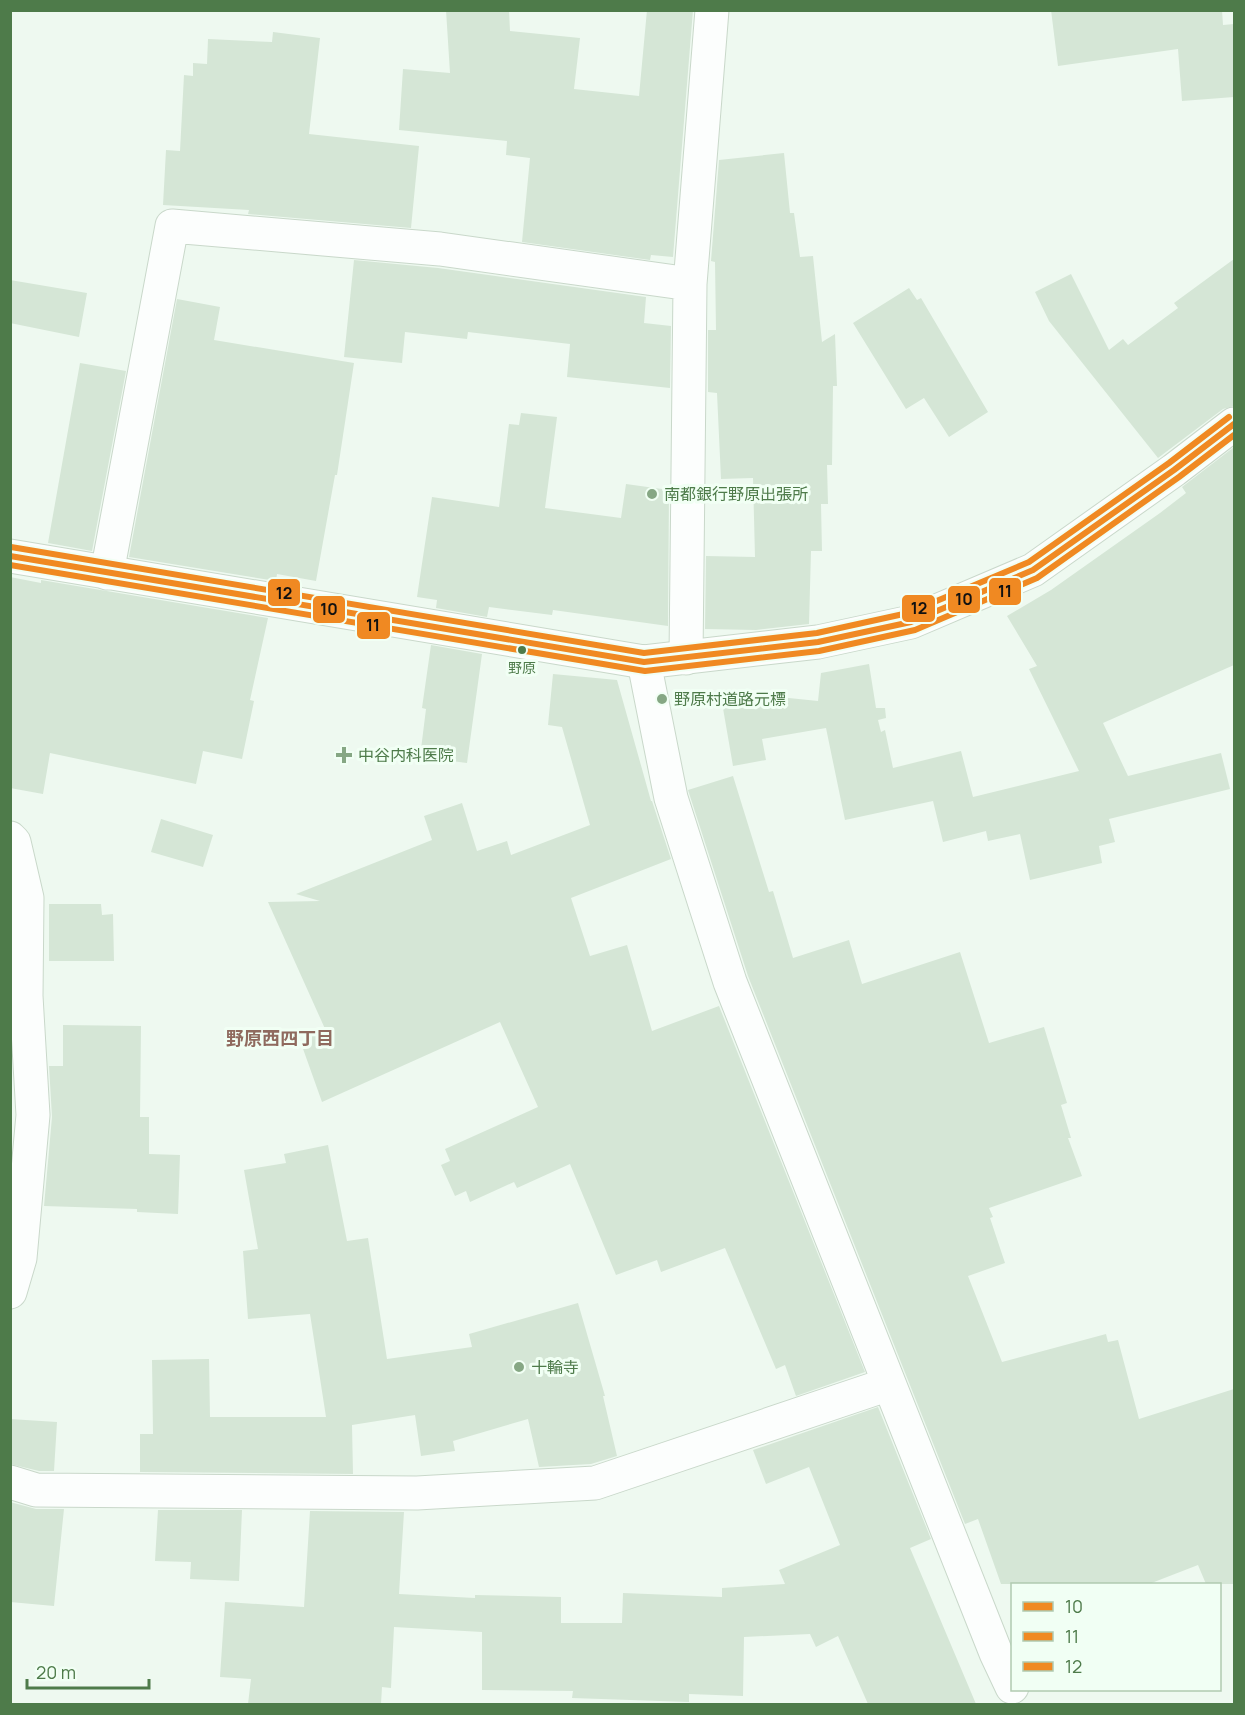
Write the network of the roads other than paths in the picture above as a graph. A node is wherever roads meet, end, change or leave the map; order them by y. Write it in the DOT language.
graph roads {
  1 [pos="712,10"];
  2 [pos="690,285"];
  3 [pos="1234,424"];
  4 [pos="10,556"];
  5 [pos="107,573"];
  6 [pos="686,658"];
  7 [pos="644,662"];
  8 [pos="10,838"];
  9 [pos="10,1292"];
  10 [pos="889,1384"];
  11 [pos="10,1482"];
  12 [pos="1011,1684"];
  1 -- 2 [label="street"];
  2 -- 5 [label="street"];
  2 -- 6 [label="street"];
  3 -- 6 [label="street"];
  4 -- 5 [label="street"];
  5 -- 7 [label="street"];
  6 -- 7 [label="street"];
  7 -- 10 [label="street"];
  8 -- 9 [label="street"];
  10 -- 11 [label="street"];
  10 -- 12 [label="street"];
}
